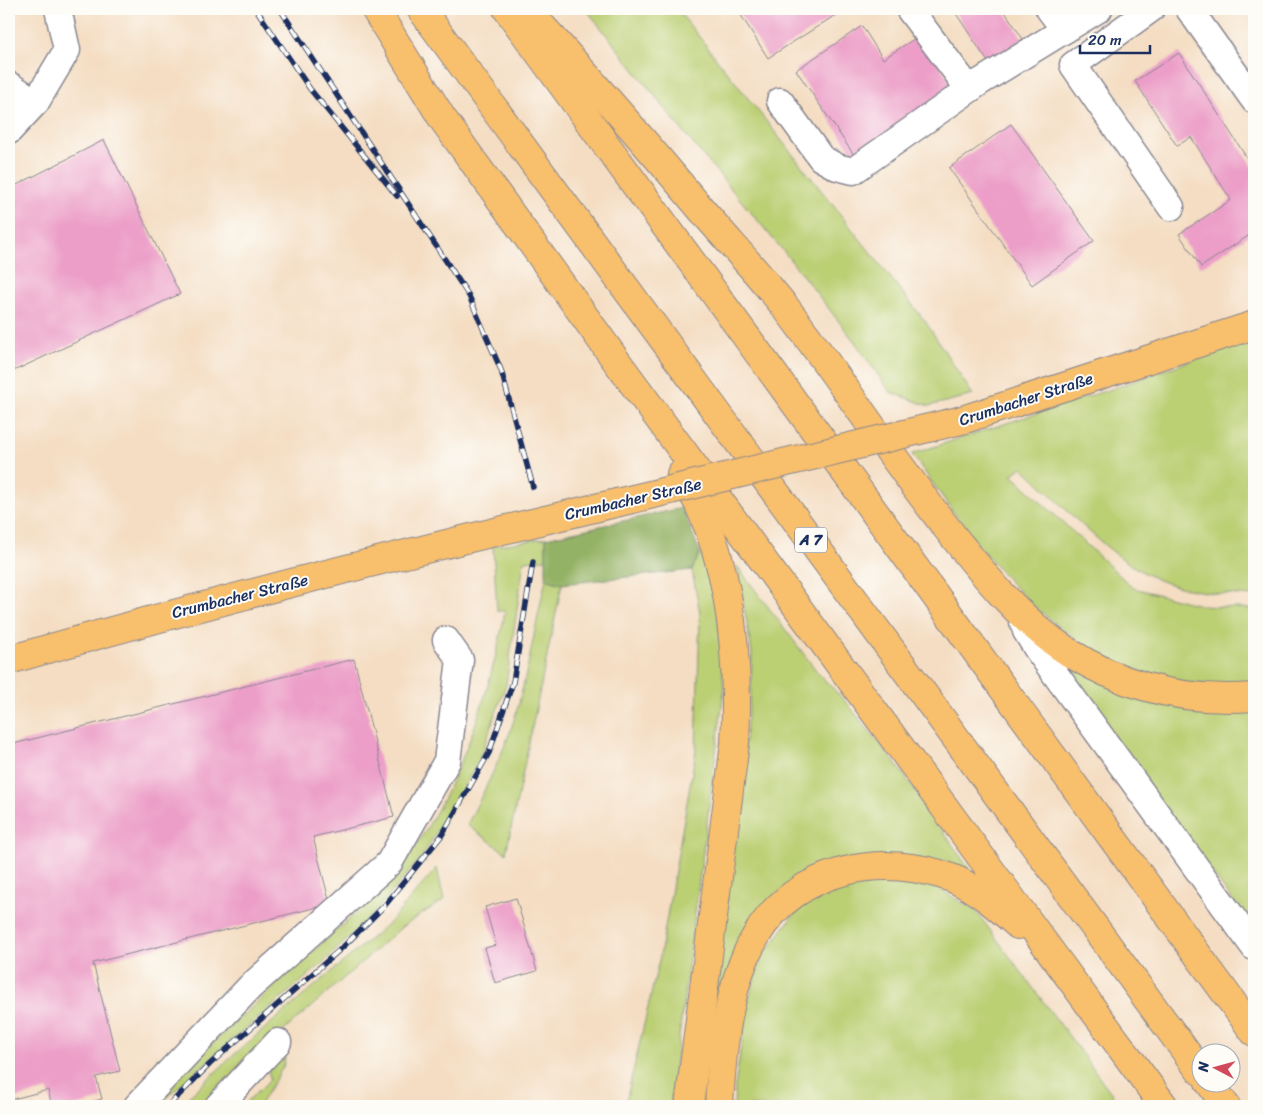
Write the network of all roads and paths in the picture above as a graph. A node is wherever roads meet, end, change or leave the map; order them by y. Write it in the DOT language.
graph roads {
  1 [pos="58,9"];
  2 [pos="375,9"];
  3 [pos="421,9"];
  4 [pos="507,9"];
  5 [pos="526,9"];
  6 [pos="908,9"];
  7 [pos="1049,9"];
  8 [pos="1099,9"];
  9 [pos="1151,9"];
  10 [pos="1189,9"];
  11 [pos="1065,30"];
  12 [pos="9,84"];
  13 [pos="969,89"];
  14 [pos="1254,100"];
  15 [pos="780,101"];
  16 [pos="36,102"];
  17 [pos="9,131"];
  18 [pos="1171,208"];
  19 [pos="1254,325"];
  20 [pos="616,360"];
  21 [pos="1020,612"];
  22 [pos="446,640"];
  23 [pos="9,660"];
  24 [pos="1254,697"];
  25 [pos="1254,947"];
  26 [pos="1055,958"];
  27 [pos="1254,1032"];
  28 [pos="278,1042"];
  29 [pos="1190,1057"];
  30 [pos="1216,1092"];
  31 [pos="137,1106"];
  32 [pos="218,1106"];
  33 [pos="689,1106"];
  34 [pos="719,1106"];
  35 [pos="1164,1106"];
  36 [pos="1226,1106"];
  1 -- 16 [label="street"];
  2 -- 20 [label="main road"];
  3 -- 29 [label="main road, A 7"];
  4 -- 27 [label="main road"];
  5 -- 21 [label="main road"];
  6 -- 13 [label="street"];
  7 -- 11 [label="street"];
  8 -- 11 [label="street"];
  9 -- 18 [label="street"];
  10 -- 14 [label="street"];
  11 -- 13 [label="street"];
  12 -- 16 [label="street"];
  13 -- 15 [label="street"];
  16 -- 17 [label="street"];
  19 -- 23 [label="main road, Crumbacher Straße, bridge"];
  20 -- 26 [label="main road"];
  20 -- 33 [label="main road"];
  21 -- 24 [label="main road"];
  21 -- 25 [label="street"];
  22 -- 31 [label="street"];
  26 -- 34 [label="main road"];
  26 -- 35 [label="main road"];
  28 -- 32 [label="street"];
  30 -- 36 [label="main road"];
}
